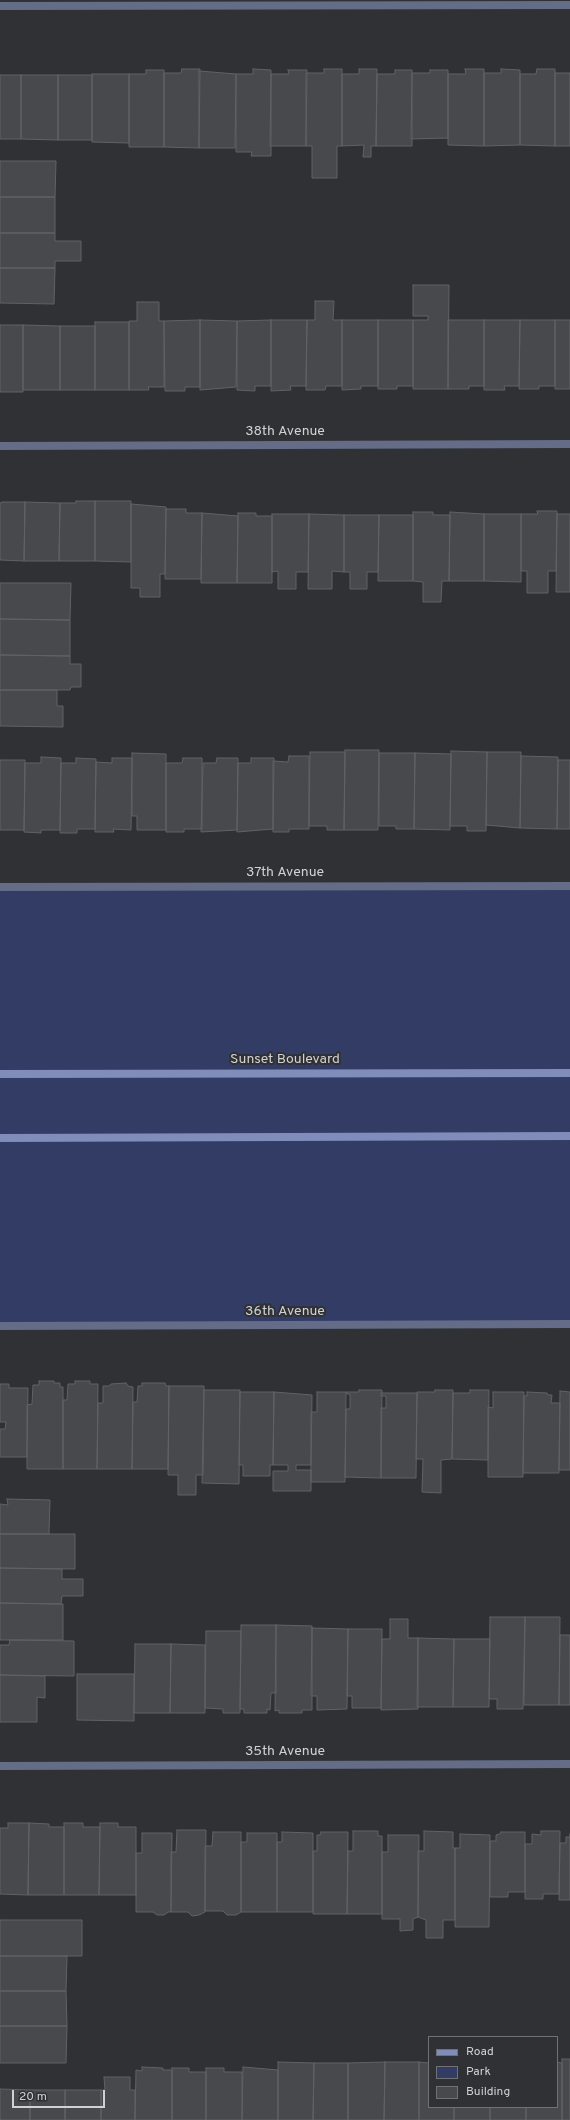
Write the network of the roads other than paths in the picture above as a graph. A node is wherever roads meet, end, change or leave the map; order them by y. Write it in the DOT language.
graph roads {
  1 [pos="570,5"];
  2 [pos="0,6"];
  3 [pos="570,444"];
  4 [pos="0,446"];
  5 [pos="570,886"];
  6 [pos="0,887"];
  7 [pos="570,1073"];
  8 [pos="0,1074"];
  9 [pos="570,1136"];
  10 [pos="0,1138"];
  11 [pos="570,1324"];
  12 [pos="0,1326"];
  13 [pos="570,1764"];
  14 [pos="0,1766"];
  1 -- 2 [label="street"];
  3 -- 4 [label="street, 38th Avenue"];
  5 -- 6 [label="street, 37th Avenue"];
  7 -- 8 [label="main road, Sunset Boulevard"];
  9 -- 10 [label="main road"];
  11 -- 12 [label="street, 36th Avenue"];
  13 -- 14 [label="street, 35th Avenue"];
}
